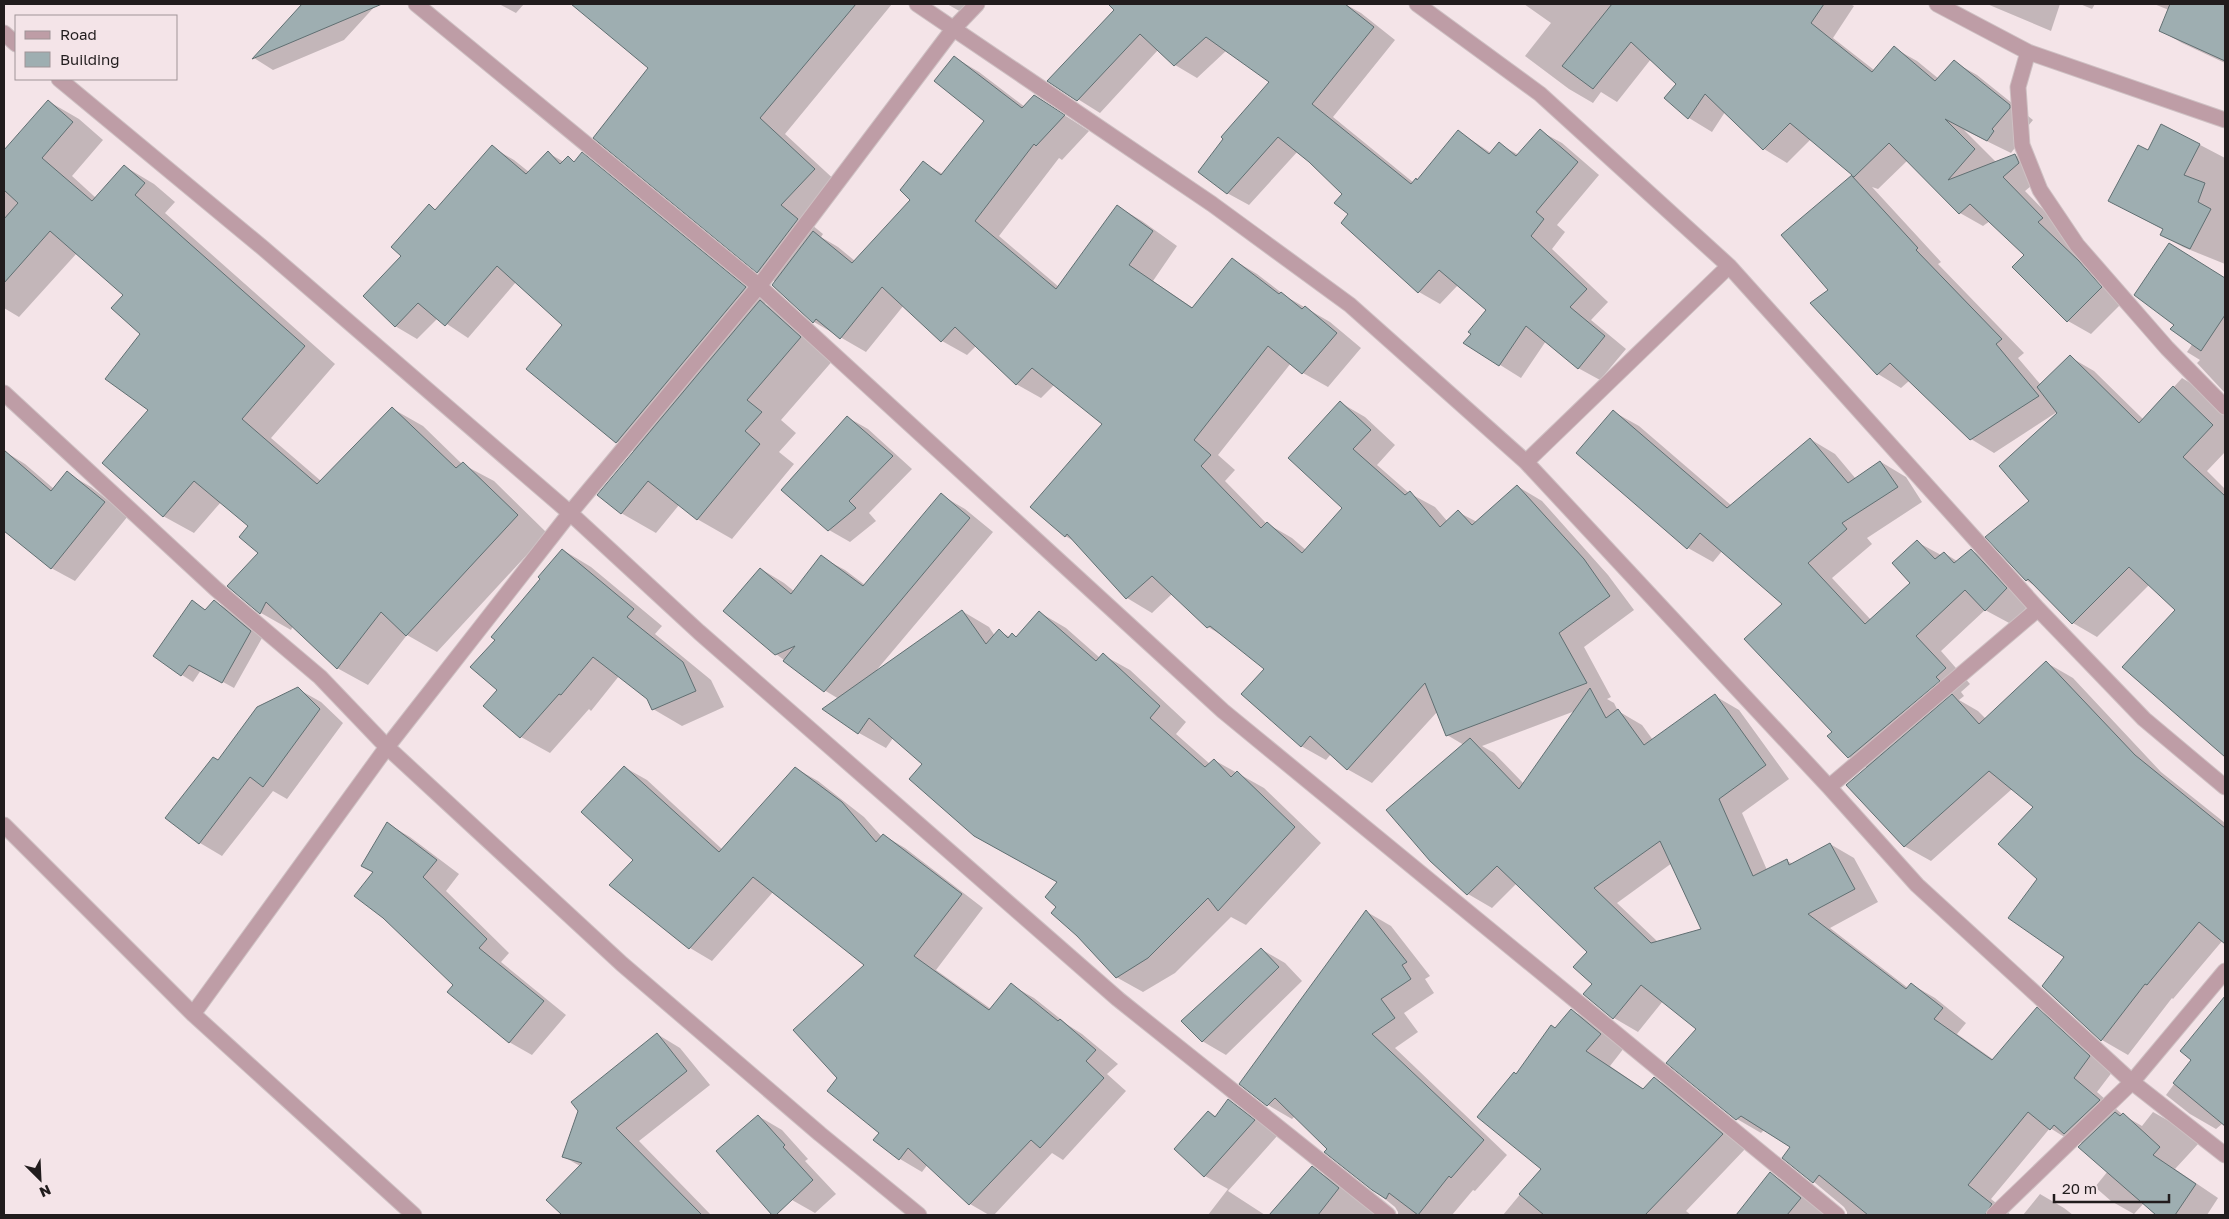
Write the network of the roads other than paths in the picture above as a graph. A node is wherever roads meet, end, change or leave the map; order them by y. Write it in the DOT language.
graph roads {
  1 [pos="416,4"];
  2 [pos="917,4"];
  3 [pos="977,4"];
  4 [pos="1417,4"];
  5 [pos="1937,4"];
  6 [pos="954,28"];
  7 [pos="4,33"];
  8 [pos="15,43"];
  9 [pos="2028,52"];
  10 [pos="60,80"];
  11 [pos="2225,120"];
  12 [pos="1729,266"];
  13 [pos="759,286"];
  14 [pos="4,393"];
  15 [pos="2225,408"];
  16 [pos="1526,462"];
  17 [pos="570,512"];
  18 [pos="2038,609"];
  19 [pos="387,747"];
  20 [pos="1828,786"];
  21 [pos="2225,787"];
  22 [pos="4,825"];
  23 [pos="2225,971"];
  24 [pos="193,1014"];
  25 [pos="2132,1082"];
  26 [pos="2225,1155"];
  27 [pos="414,1215"];
  28 [pos="919,1215"];
  29 [pos="1388,1215"];
  30 [pos="1837,1215"];
  31 [pos="1994,1215"];
  1 -- 13 [label="street"];
  2 -- 6 [label="street"];
  3 -- 6 [label="street"];
  4 -- 12 [label="street"];
  5 -- 9 [label="street"];
  6 -- 13 [label="street"];
  6 -- 16 [label="street"];
  7 -- 8 [label="street"];
  9 -- 11 [label="street"];
  9 -- 15 [label="street"];
  10 -- 17 [label="street"];
  12 -- 16 [label="street"];
  12 -- 18 [label="street"];
  13 -- 17 [label="street"];
  13 -- 30 [label="street"];
  14 -- 19 [label="street"];
  16 -- 20 [label="street"];
  17 -- 19 [label="street"];
  17 -- 29 [label="street"];
  18 -- 20 [label="street"];
  18 -- 21 [label="street"];
  19 -- 24 [label="street"];
  19 -- 28 [label="street"];
  20 -- 25 [label="street"];
  22 -- 24 [label="street"];
  23 -- 25 [label="street"];
  24 -- 27 [label="street"];
  25 -- 26 [label="street"];
  25 -- 31 [label="street"];
}
